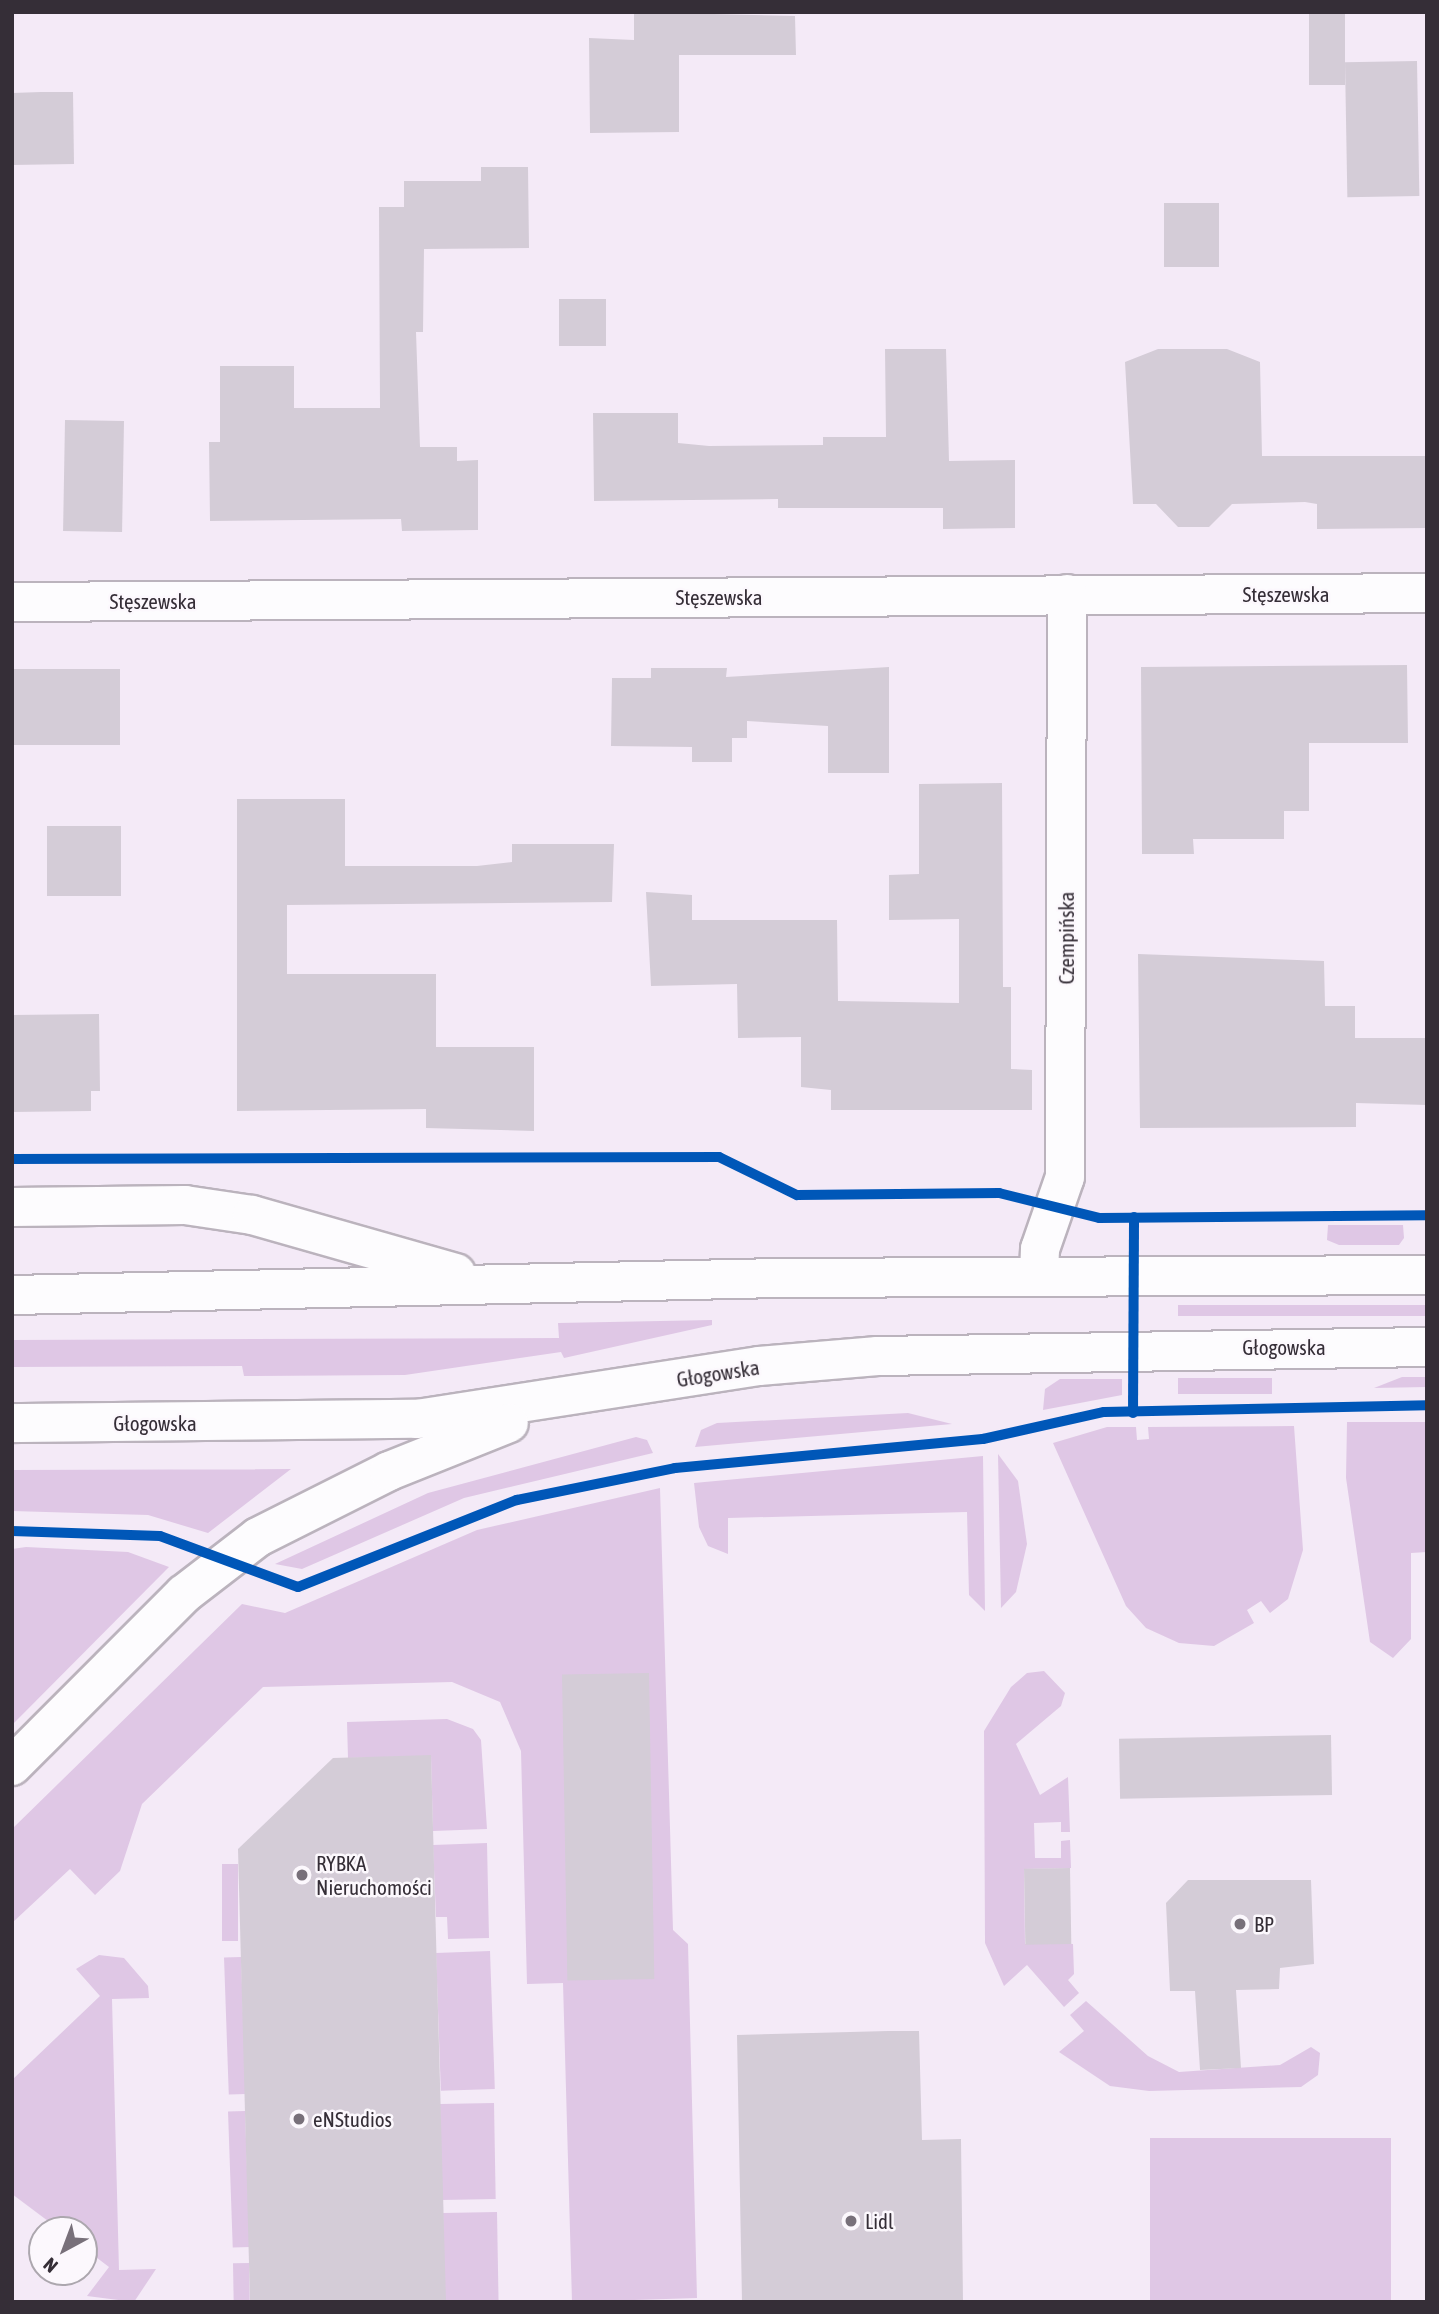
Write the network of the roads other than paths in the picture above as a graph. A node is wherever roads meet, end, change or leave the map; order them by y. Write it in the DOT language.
graph roads {
  1 [pos="1427,593"];
  2 [pos="1067,594"];
  3 [pos="12,602"];
  4 [pos="12,1207"];
  5 [pos="1427,1275"];
  6 [pos="1039,1277"];
  7 [pos="491,1283"];
  8 [pos="12,1295"];
  9 [pos="1427,1347"];
  10 [pos="591,1397"];
  11 [pos="12,1423"];
  12 [pos="12,1766"];
  1 -- 2 [label="main road, Stęszewska"];
  2 -- 3 [label="main road, Stęszewska"];
  2 -- 6 [label="main road, Czempińska"];
  4 -- 7 [label="main road"];
  5 -- 6 [label="main road"];
  6 -- 7 [label="main road"];
  7 -- 8 [label="main road"];
  9 -- 10 [label="main road, Głogowska"];
  10 -- 11 [label="main road, Głogowska"];
  10 -- 12 [label="main road"];
}
